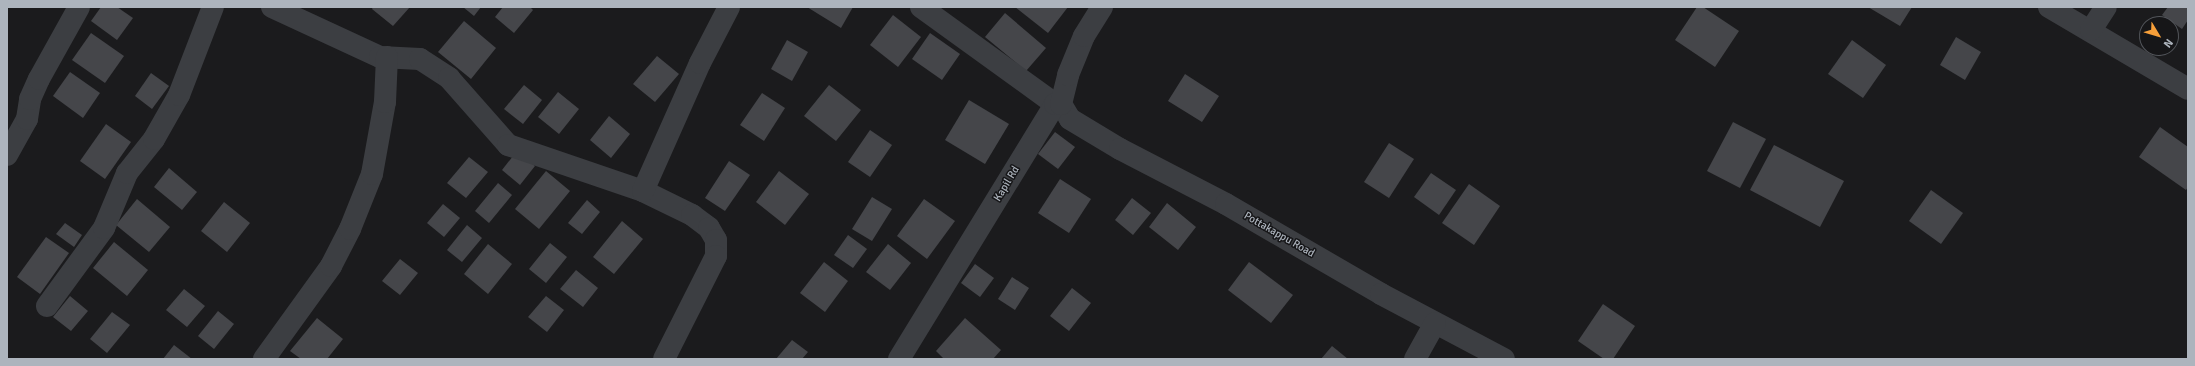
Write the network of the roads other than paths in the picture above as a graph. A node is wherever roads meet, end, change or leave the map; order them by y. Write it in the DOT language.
graph roads {
  1 [pos="79,7"];
  2 [pos="213,7"];
  3 [pos="272,7"];
  4 [pos="729,7"];
  5 [pos="920,7"];
  6 [pos="1102,7"];
  7 [pos="2049,7"];
  8 [pos="2106,7"];
  9 [pos="2091,30"];
  10 [pos="387,57"];
  11 [pos="2188,89"];
  12 [pos="1058,104"];
  13 [pos="7,155"];
  14 [pos="643,191"];
  15 [pos="47,306"];
  16 [pos="1435,323"];
  17 [pos="264,359"];
  18 [pos="664,359"];
  19 [pos="899,359"];
  20 [pos="1415,359"];
  21 [pos="1504,359"];
  1 -- 13 [label="street"];
  2 -- 15 [label="street"];
  3 -- 10 [label="street"];
  4 -- 14 [label="street"];
  5 -- 12 [label="street, Pottakappu Road"];
  6 -- 12 [label="street, Kapil Rd"];
  7 -- 9 [label="street"];
  8 -- 9 [label="street"];
  9 -- 11 [label="street"];
  10 -- 14 [label="street"];
  10 -- 17 [label="street"];
  12 -- 16 [label="street, Pottakappu Road"];
  12 -- 19 [label="street, Kapil Rd"];
  14 -- 18 [label="street"];
  16 -- 20 [label="street"];
  16 -- 21 [label="street, Pottakappu Road"];
}
